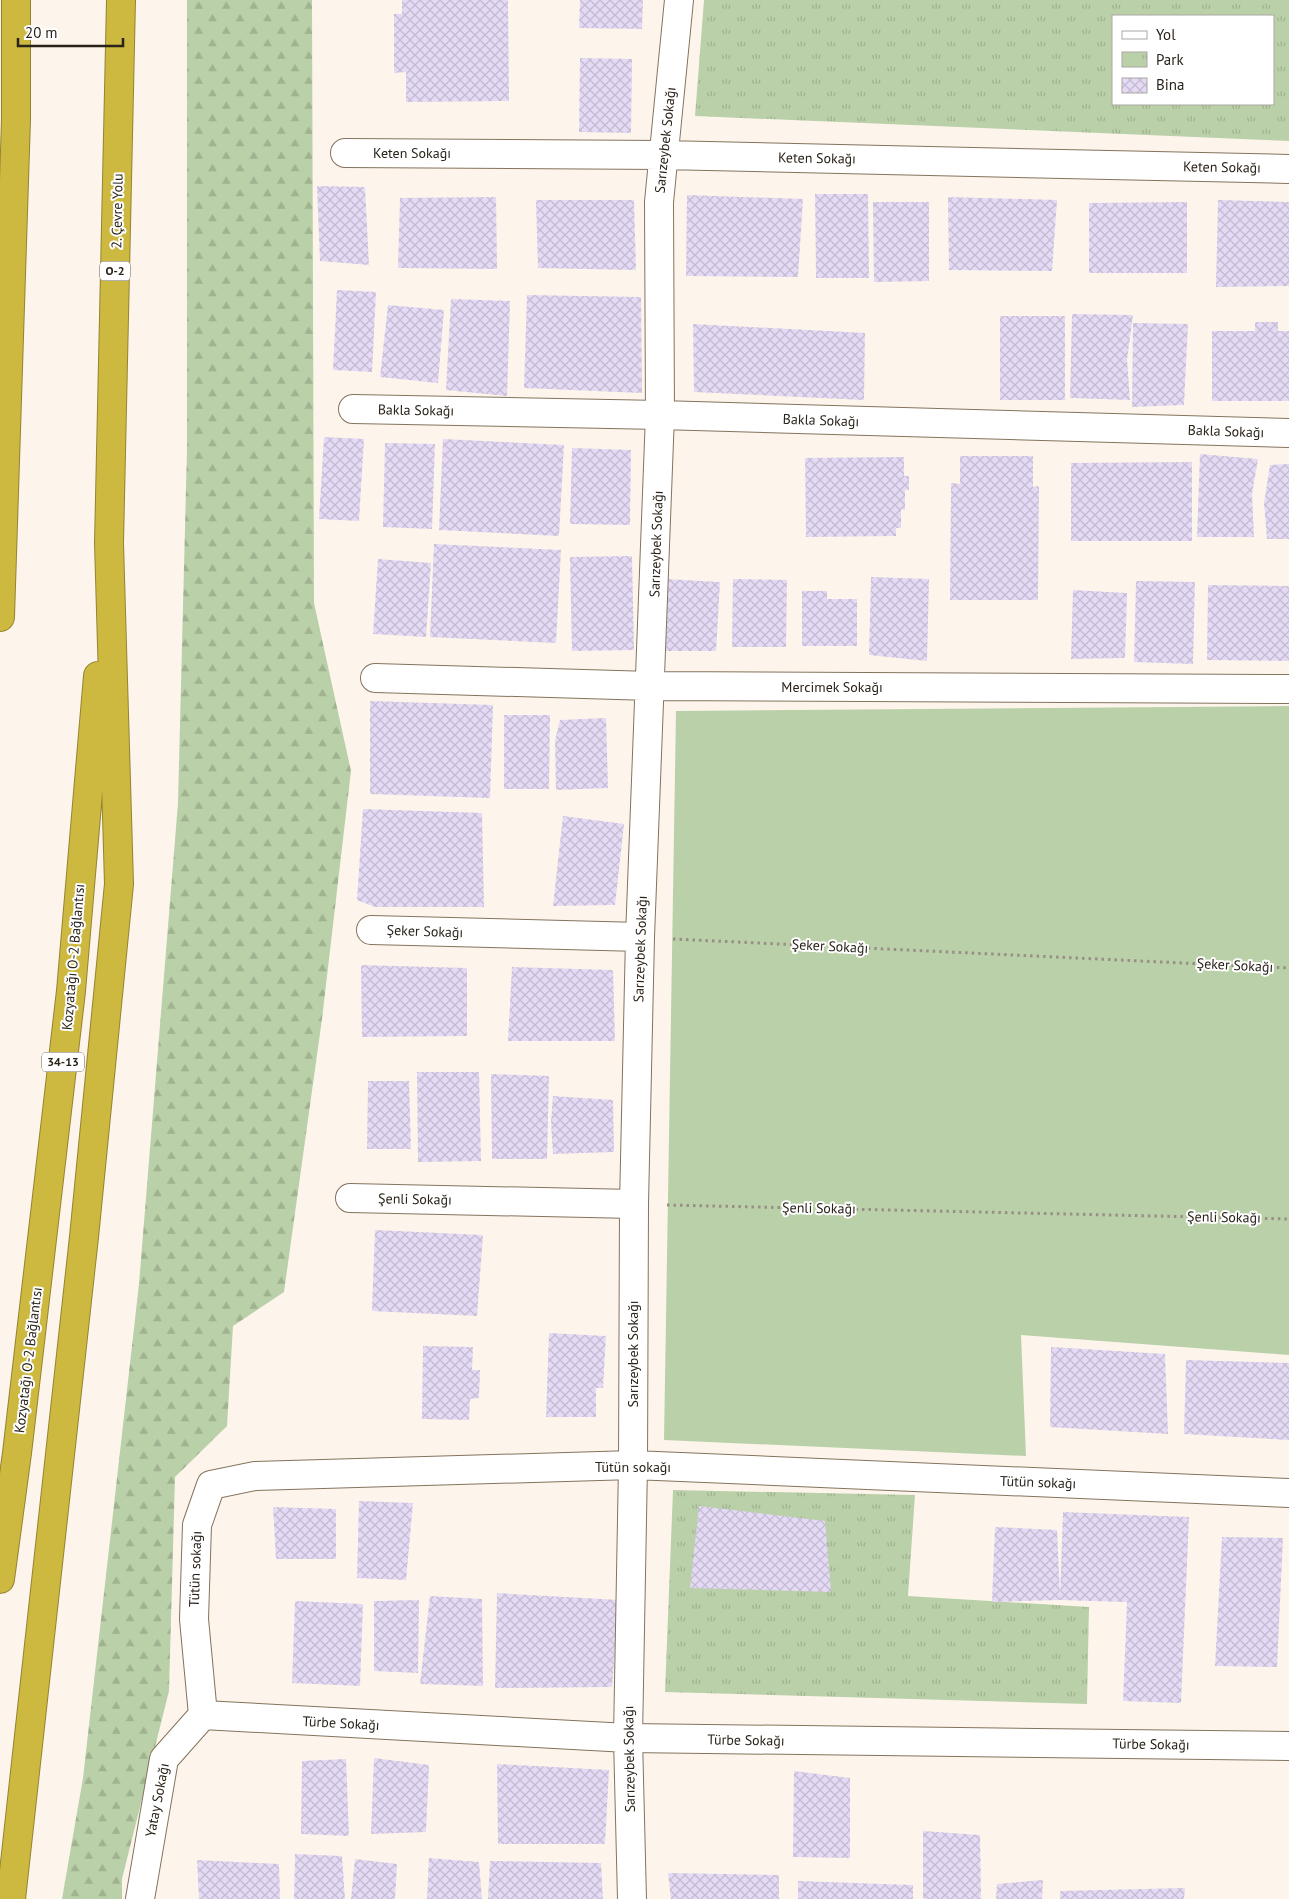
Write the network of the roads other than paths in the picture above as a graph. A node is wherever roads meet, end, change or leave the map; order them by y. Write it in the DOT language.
graph roads {
  1 [pos="16,0"];
  2 [pos="121,0"];
  3 [pos="679,0"];
  4 [pos="345,153"];
  5 [pos="663,155"];
  6 [pos="1289,168"];
  7 [pos="353,409"];
  8 [pos="660,415"];
  9 [pos="1289,433"];
  10 [pos="3,534"];
  11 [pos="109,543"];
  12 [pos="0,562"];
  13 [pos="0,617"];
  14 [pos="375,678"];
  15 [pos="651,686"];
  16 [pos="1289,689"];
  17 [pos="371,930"];
  18 [pos="640,937"];
  19 [pos="350,1198"];
  20 [pos="634,1204"];
  21 [pos="633,1465"];
  22 [pos="1289,1493"];
  23 [pos="0,1579"];
  24 [pos="203,1715"];
  25 [pos="628,1738"];
  26 [pos="1289,1746"];
  27 [pos="11,1899"];
  28 [pos="140,1899"];
  29 [pos="632,1899"];
  1 -- 10 [label="highway"];
  2 -- 11 [label="highway, 2. Çevre Yolu / O-2"];
  3 -- 5 [label="street, Sarızeybek Sokağı"];
  4 -- 5 [label="street, Keten Sokağı"];
  5 -- 6 [label="street, Keten Sokağı"];
  5 -- 8 [label="street, Sarızeybek Sokağı"];
  7 -- 8 [label="street, Bakla Sokağı"];
  8 -- 9 [label="street, Bakla Sokağı"];
  8 -- 15 [label="street, Sarızeybek Sokağı"];
  10 -- 12 [label="highway"];
  10 -- 13 [label="highway"];
  11 -- 23 [label="highway, Kozyatağı O-2 Bağlantısı / 34-13"];
  11 -- 27 [label="highway"];
  14 -- 15 [label="street, Mercimek Sokağı"];
  15 -- 16 [label="street, Mercimek Sokağı"];
  15 -- 18 [label="street, Sarızeybek Sokağı"];
  17 -- 18 [label="street, Şeker Sokağı"];
  18 -- 20 [label="street, Sarızeybek Sokağı"];
  19 -- 20 [label="street, Şenli Sokağı"];
  20 -- 21 [label="street, Sarızeybek Sokağı"];
  21 -- 22 [label="street, Tütün sokağı"];
  21 -- 24 [label="street, Tütün sokağı"];
  21 -- 25 [label="street, Sarızeybek Sokağı"];
  24 -- 25 [label="street, Türbe Sokağı"];
  24 -- 28 [label="street, Yatay Sokağı"];
  25 -- 26 [label="street, Türbe Sokağı"];
  25 -- 29 [label="street, Sarızeybek Sokağı"];
}
